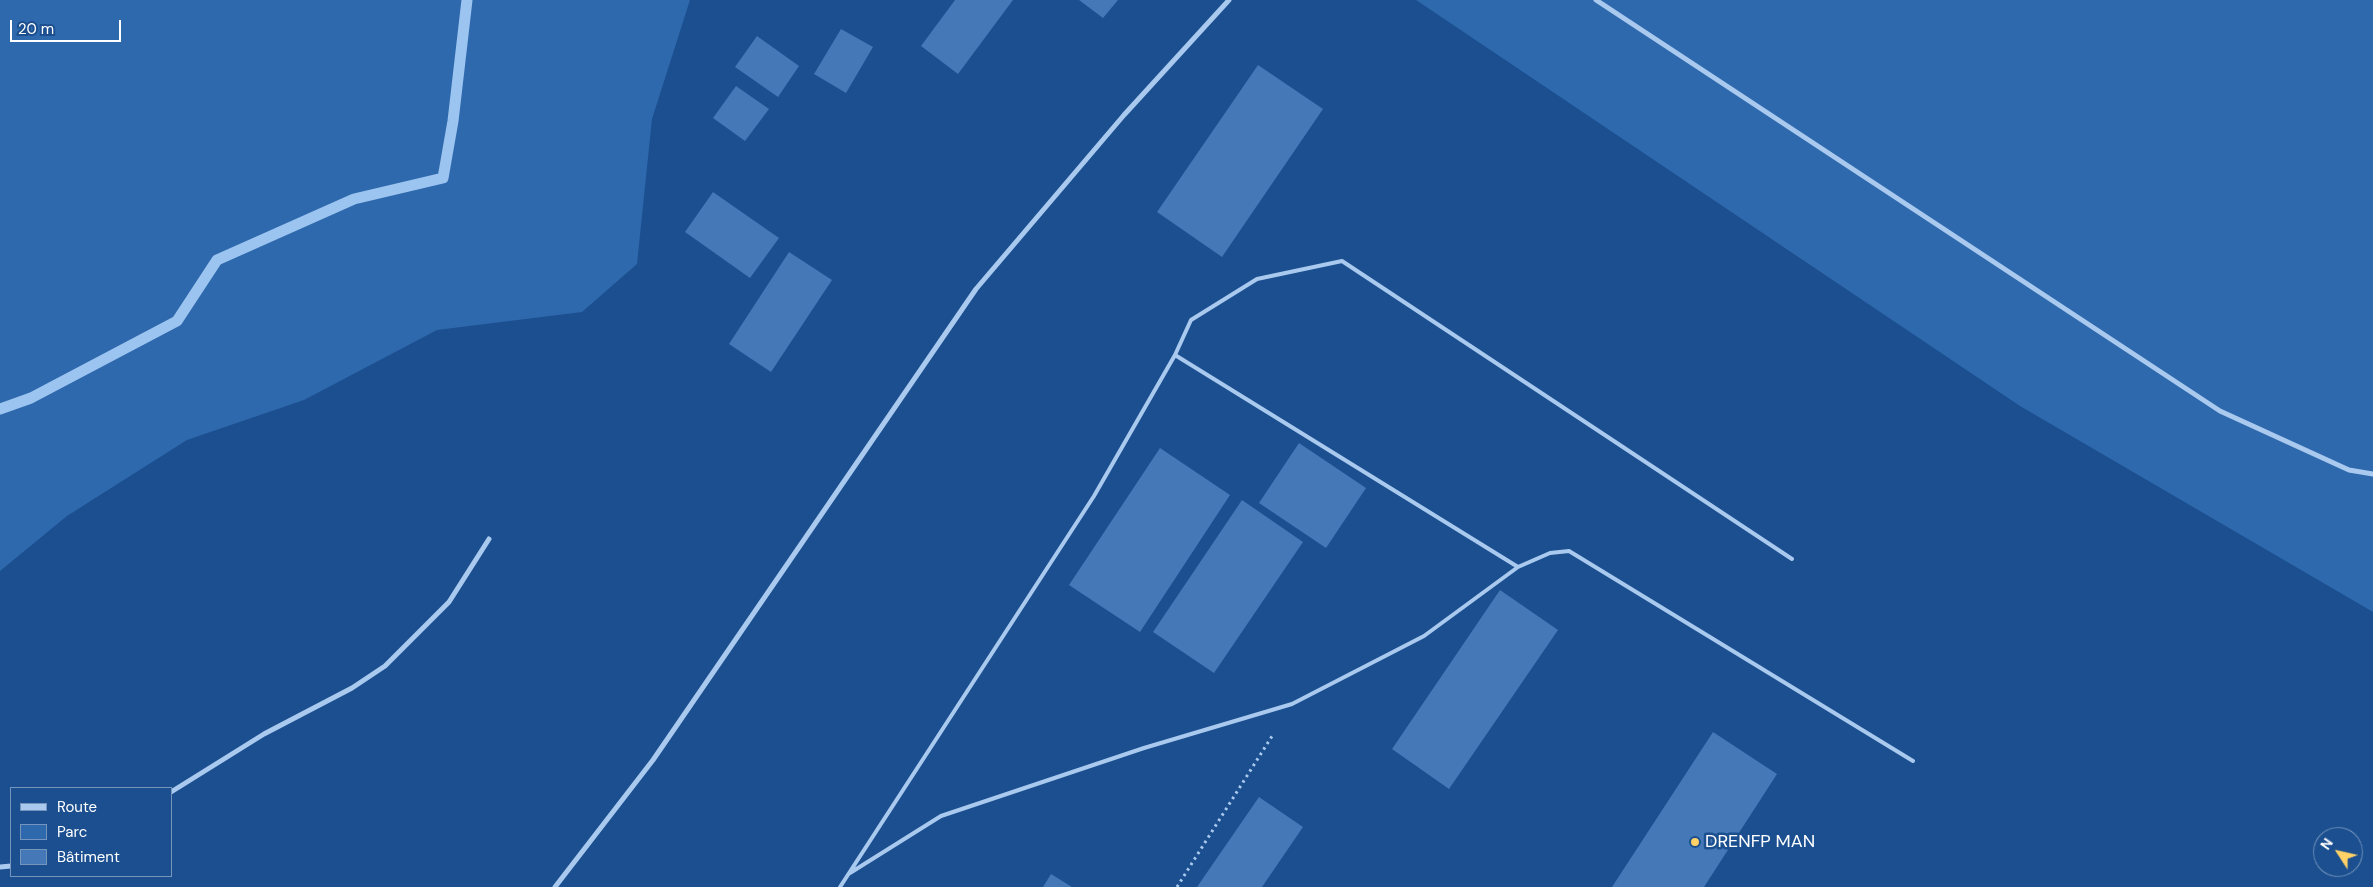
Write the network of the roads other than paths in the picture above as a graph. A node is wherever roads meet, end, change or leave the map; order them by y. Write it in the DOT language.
graph roads {
  1 [pos="1229,0"];
  2 [pos="1596,0"];
  3 [pos="1174,355"];
  4 [pos="2373,474"];
  5 [pos="489,539"];
  6 [pos="1792,559"];
  7 [pos="1518,567"];
  8 [pos="1913,761"];
  9 [pos="172,791"];
  10 [pos="848,875"];
  11 [pos="556,887"];
  12 [pos="840,887"];
  1 -- 11 [label="street"];
  2 -- 4 [label="street"];
  3 -- 6 [label="lane"];
  3 -- 7 [label="lane"];
  3 -- 10 [label="lane"];
  5 -- 9 [label="street"];
  7 -- 8 [label="lane"];
  7 -- 10 [label="lane"];
  10 -- 12 [label="lane"];
}
